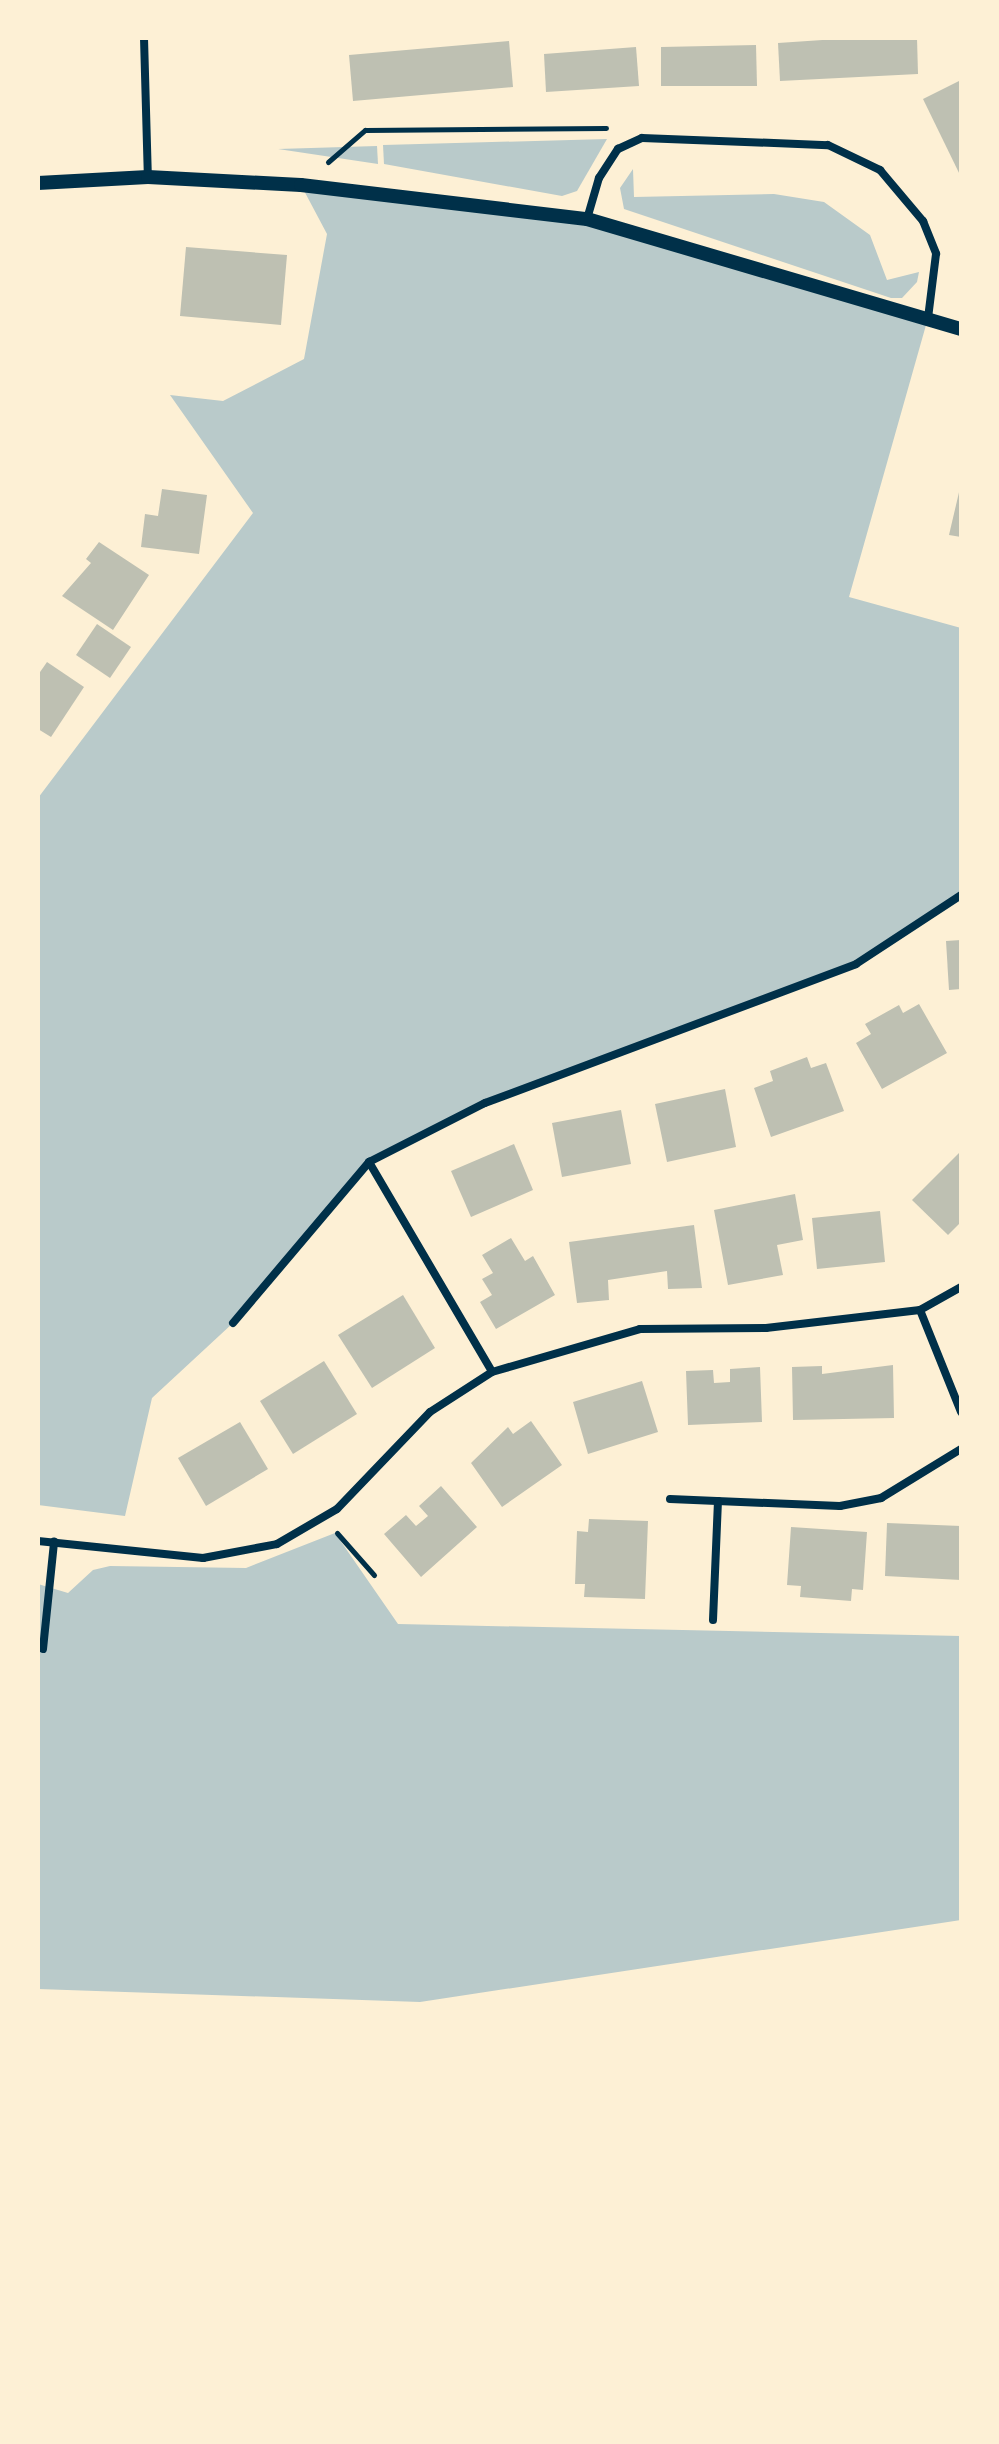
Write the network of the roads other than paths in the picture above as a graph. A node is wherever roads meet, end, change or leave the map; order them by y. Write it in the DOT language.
graph roads {
  1 [pos="144,38"];
  2 [pos="148,177"];
  3 [pos="38,183"];
  4 [pos="587,219"];
  5 [pos="928,318"];
  6 [pos="961,329"];
  7 [pos="961,895"];
  8 [pos="369,1162"];
  9 [pos="961,1287"];
  10 [pos="920,1310"];
  11 [pos="233,1323"];
  12 [pos="492,1372"];
  13 [pos="961,1412"];
  14 [pos="961,1449"];
  15 [pos="670,1499"];
  16 [pos="718,1501"];
  17 [pos="38,1541"];
  18 [pos="54,1542"];
  19 [pos="713,1620"];
  20 [pos="43,1649"];
  1 -- 2 [label="street"];
  2 -- 3 [label="street"];
  2 -- 4 [label="street"];
  4 -- 5 [label="street"];
  4 -- 5 [label="street"];
  5 -- 6 [label="street"];
  7 -- 8 [label="street"];
  8 -- 11 [label="street"];
  8 -- 12 [label="street"];
  9 -- 10 [label="street"];
  10 -- 12 [label="street"];
  10 -- 13 [label="street"];
  12 -- 18 [label="street"];
  14 -- 16 [label="street"];
  15 -- 16 [label="street"];
  16 -- 19 [label="street"];
  17 -- 18 [label="street"];
  18 -- 20 [label="street"];
}
